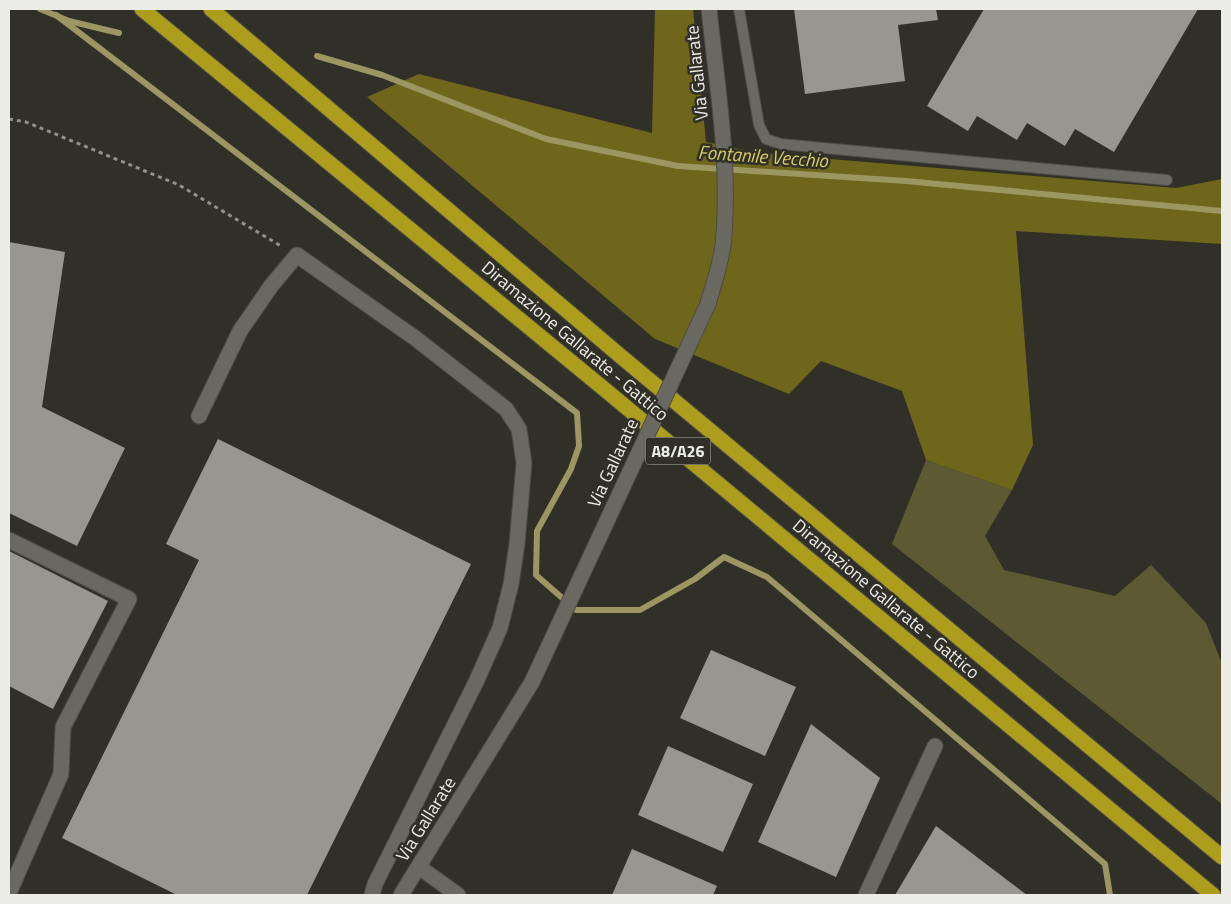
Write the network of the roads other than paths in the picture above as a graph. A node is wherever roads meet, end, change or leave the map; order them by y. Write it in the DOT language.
graph roads {
  1 [pos="142,9"];
  2 [pos="211,9"];
  3 [pos="709,9"];
  4 [pos="739,9"];
  5 [pos="1167,180"];
  6 [pos="199,416"];
  7 [pos="9,540"];
  8 [pos="935,746"];
  9 [pos="1222,858"];
  10 [pos="419,867"];
  11 [pos="9,893"];
  12 [pos="372,895"];
  13 [pos="401,895"];
  14 [pos="458,895"];
  15 [pos="866,895"];
  16 [pos="1213,895"];
  1 -- 16 [label="highway, Diramazione Gallarate - Gattico / A8/A26"];
  2 -- 9 [label="highway, Diramazione Gallarate - Gattico / A8/A26"];
  3 -- 10 [label="street, Via Gallarate, bridge"];
  4 -- 5 [label="lane"];
  6 -- 12 [label="street"];
  7 -- 11 [label="street"];
  8 -- 15 [label="street"];
  10 -- 13 [label="street, Via Gallarate"];
  10 -- 14 [label="street"];
}
